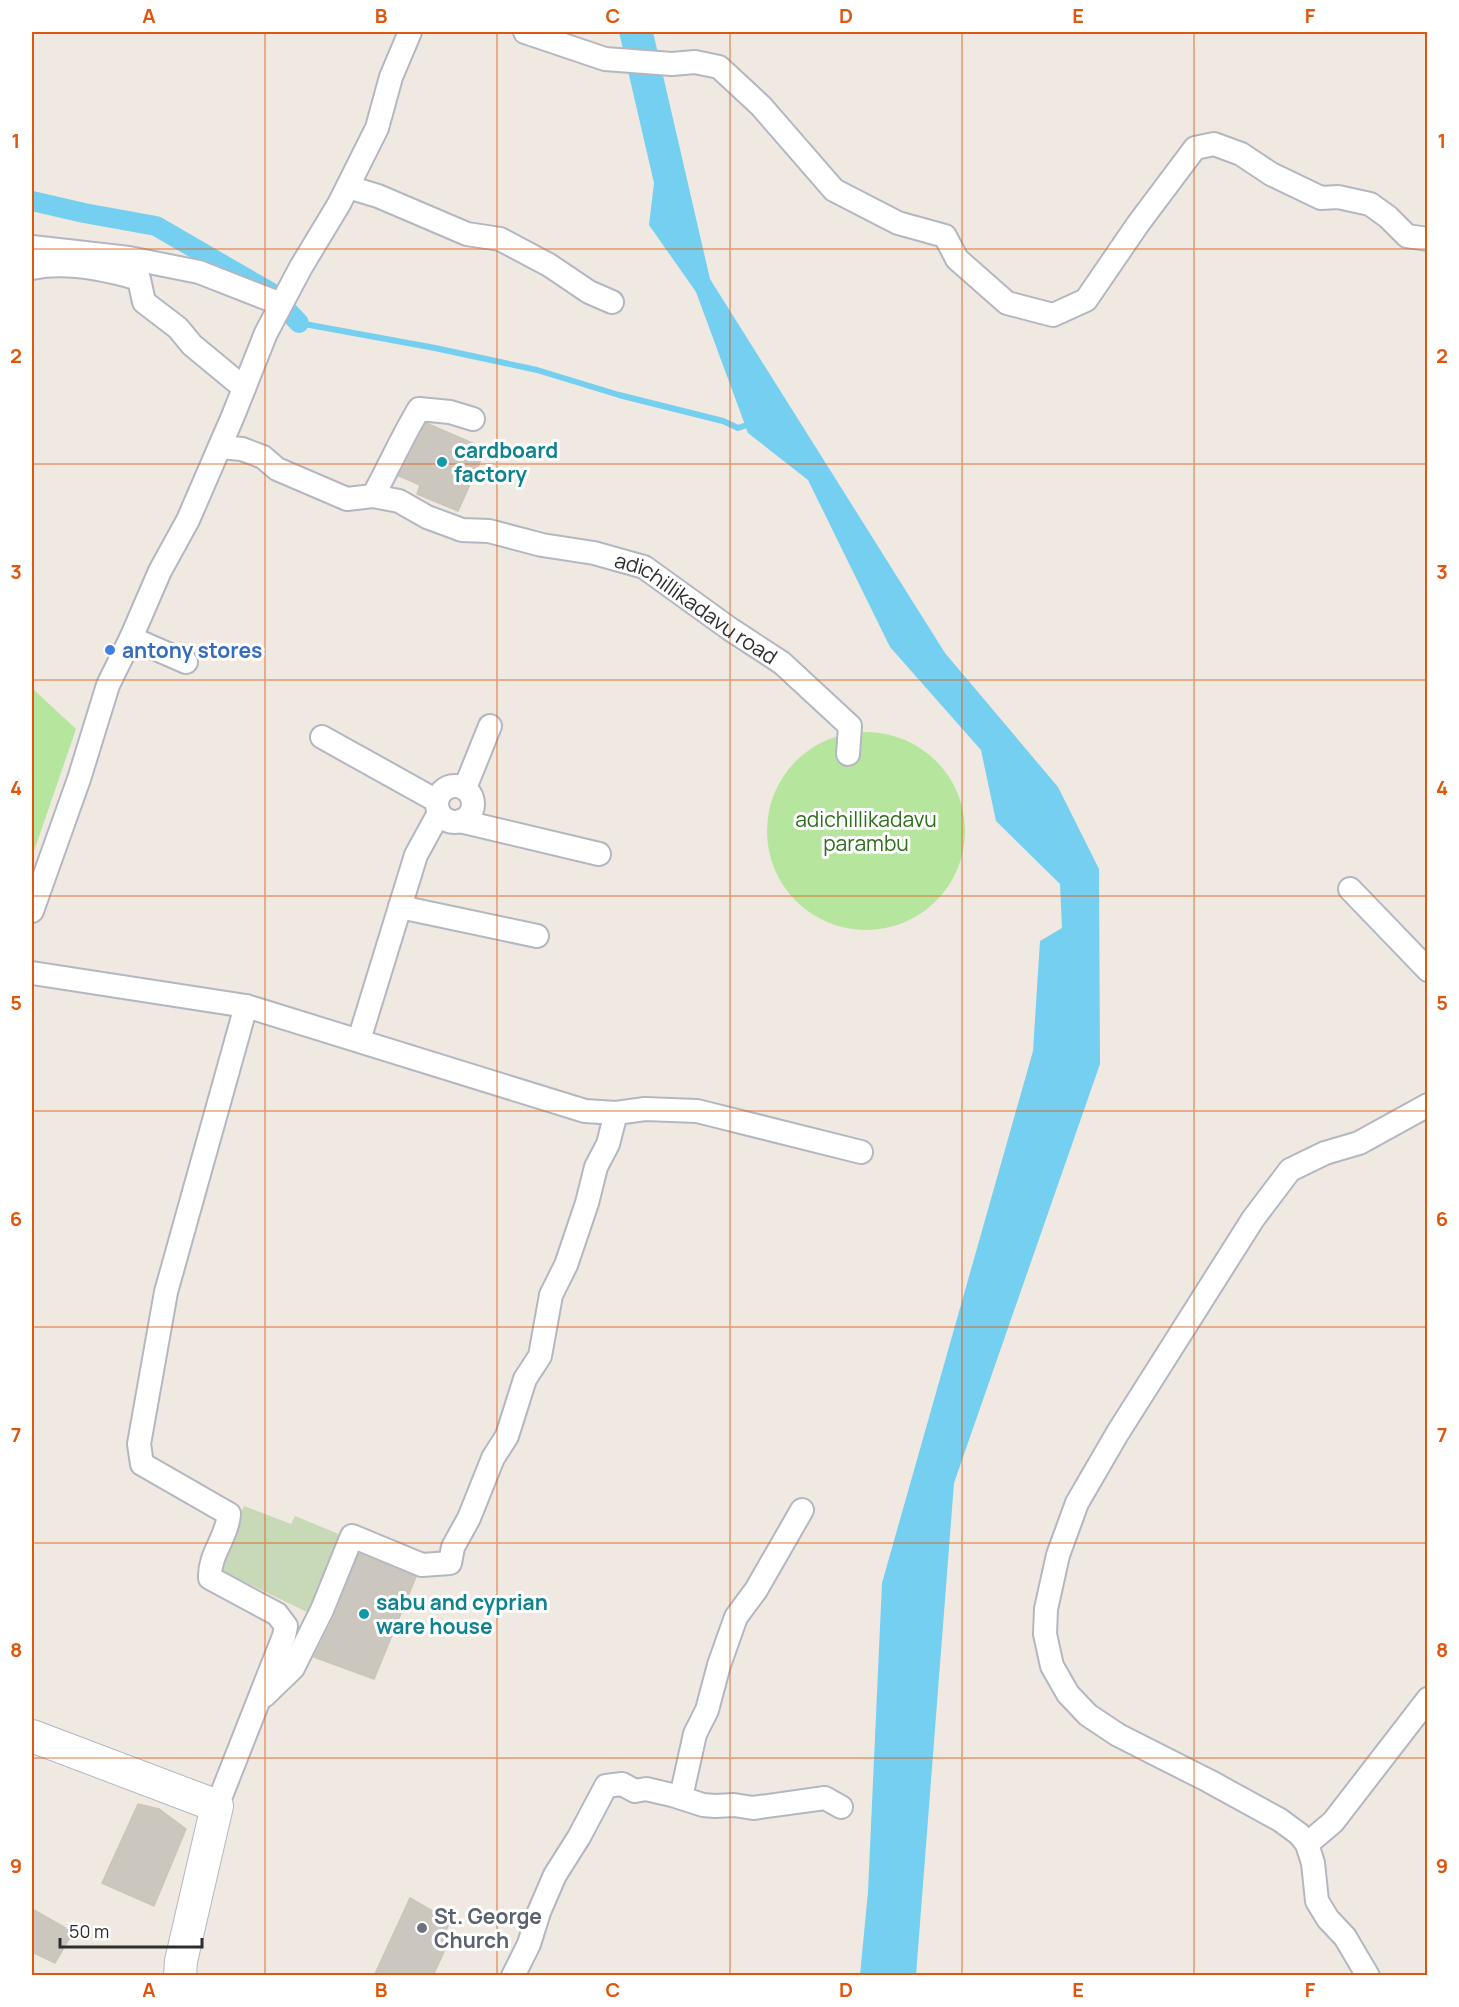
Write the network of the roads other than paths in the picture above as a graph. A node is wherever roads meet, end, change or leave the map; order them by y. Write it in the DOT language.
graph roads {
  1 [pos="410,32"];
  2 [pos="525,32"];
  3 [pos="348,187"];
  4 [pos="1428,239"];
  5 [pos="32,247"];
  6 [pos="32,268"];
  7 [pos="612,302"];
  8 [pos="281,304"];
  9 [pos="244,388"];
  10 [pos="472,419"];
  11 [pos="220,447"];
  12 [pos="373,496"];
  13 [pos="130,638"];
  14 [pos="186,662"];
  15 [pos="490,726"];
  16 [pos="322,737"];
  17 [pos="848,754"];
  18 [pos="465,788"];
  19 [pos="445,812"];
  20 [pos="599,854"];
  21 [pos="1350,889"];
  22 [pos="400,907"];
  23 [pos="32,911"];
  24 [pos="537,936"];
  25 [pos="1428,969"];
  26 [pos="32,973"];
  27 [pos="246,1006"];
  28 [pos="359,1040"];
  29 [pos="1428,1105"];
  30 [pos="616,1113"];
  31 [pos="861,1152"];
  32 [pos="802,1510"];
  33 [pos="1428,1699"];
  34 [pos="259,1701"];
  35 [pos="32,1736"];
  36 [pos="681,1797"];
  37 [pos="217,1806"];
  38 [pos="841,1807"];
  39 [pos="1307,1844"];
  40 [pos="180,1976"];
  41 [pos="513,1976"];
  42 [pos="1368,1976"];
  1 -- 3 [label="street"];
  2 -- 4 [label="street"];
  3 -- 7 [label="street"];
  3 -- 8 [label="street"];
  5 -- 8 [label="street"];
  6 -- 9 [label="street"];
  8 -- 9 [label="street"];
  9 -- 11 [label="street"];
  10 -- 12 [label="street"];
  11 -- 12 [label="street"];
  11 -- 13 [label="street"];
  12 -- 17 [label="street, adichillikadavu road"];
  13 -- 14 [label="street"];
  13 -- 23 [label="street"];
  15 -- 18 [label="street"];
  16 -- 19 [label="street"];
  18 -- 19 [label="street"];
  18 -- 19 [label="street"];
  19 -- 20 [label="street"];
  19 -- 22 [label="street"];
  21 -- 25 [label="street"];
  22 -- 24 [label="street"];
  22 -- 28 [label="street"];
  26 -- 27 [label="street"];
  27 -- 28 [label="street"];
  27 -- 34 [label="street"];
  28 -- 30 [label="street"];
  29 -- 39 [label="street"];
  30 -- 31 [label="street"];
  30 -- 34 [label="street"];
  32 -- 36 [label="street"];
  33 -- 39 [label="street"];
  34 -- 37 [label="street"];
  35 -- 37 [label="main road"];
  36 -- 38 [label="street"];
  36 -- 41 [label="street"];
  37 -- 40 [label="main road"];
  39 -- 42 [label="street"];
}
